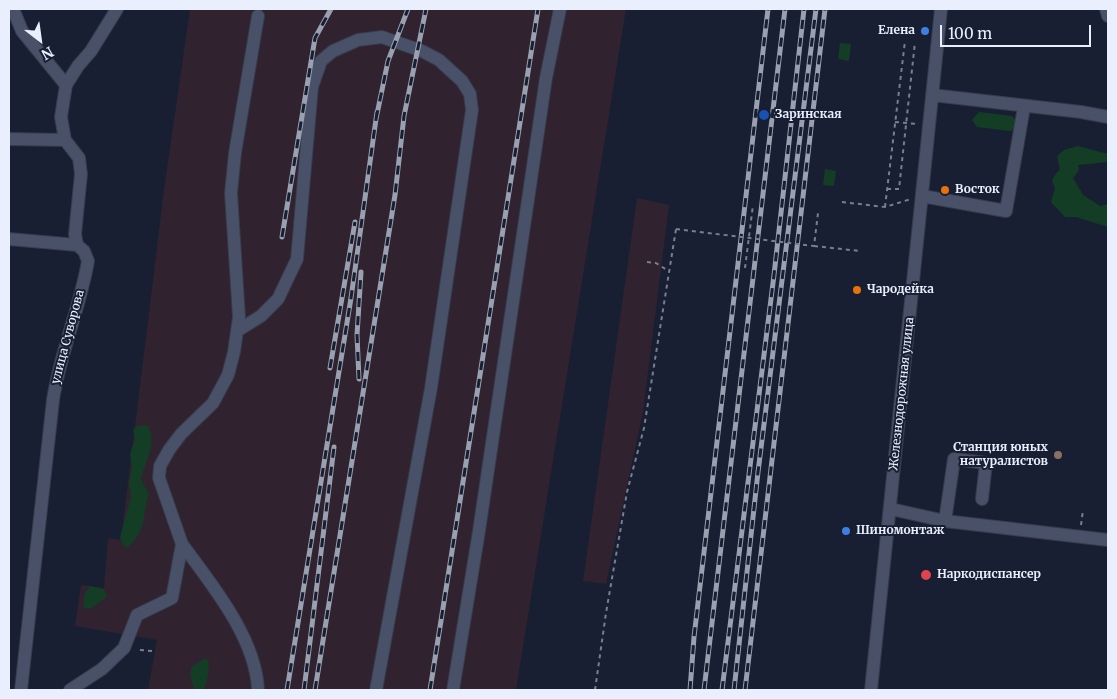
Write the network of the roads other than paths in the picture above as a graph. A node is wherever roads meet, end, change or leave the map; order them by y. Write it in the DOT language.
graph roads {
  1 [pos="13,9"];
  2 [pos="117,9"];
  3 [pos="560,9"];
  4 [pos="940,9"];
  5 [pos="1106,9"];
  6 [pos="258,16"];
  7 [pos="1108,16"];
  8 [pos="66,84"];
  9 [pos="932,95"];
  10 [pos="1024,107"];
  11 [pos="1108,117"];
  12 [pos="9,139"];
  13 [pos="65,140"];
  14 [pos="922,196"];
  15 [pos="9,239"];
  16 [pos="78,245"];
  17 [pos="237,331"];
  18 [pos="982,499"];
  19 [pos="891,509"];
  20 [pos="945,521"];
  21 [pos="1108,540"];
  22 [pos="182,544"];
  23 [pos="21,690"];
  24 [pos="70,690"];
  25 [pos="258,690"];
  26 [pos="376,690"];
  27 [pos="453,690"];
  28 [pos="871,690"];
  1 -- 8 [label="street"];
  2 -- 8 [label="street, улица Суворова"];
  3 -- 27 [label="street"];
  4 -- 9 [label="street, Железнодорожная улица"];
  5 -- 7 [label="street"];
  6 -- 17 [label="street"];
  8 -- 13 [label="street, улица Суворова"];
  9 -- 10 [label="street"];
  9 -- 14 [label="street, Железнодорожная улица"];
  10 -- 11 [label="street"];
  10 -- 14 [label="street"];
  12 -- 13 [label="street"];
  13 -- 16 [label="street, улица Суворова"];
  14 -- 19 [label="street, Железнодорожная улица"];
  15 -- 16 [label="street"];
  16 -- 23 [label="street, улица Суворова"];
  17 -- 22 [label="street"];
  17 -- 26 [label="street"];
  18 -- 20 [label="street"];
  19 -- 20 [label="street"];
  19 -- 28 [label="street, Железнодорожная улица"];
  20 -- 21 [label="street"];
  22 -- 24 [label="street"];
  22 -- 25 [label="street"];
}
